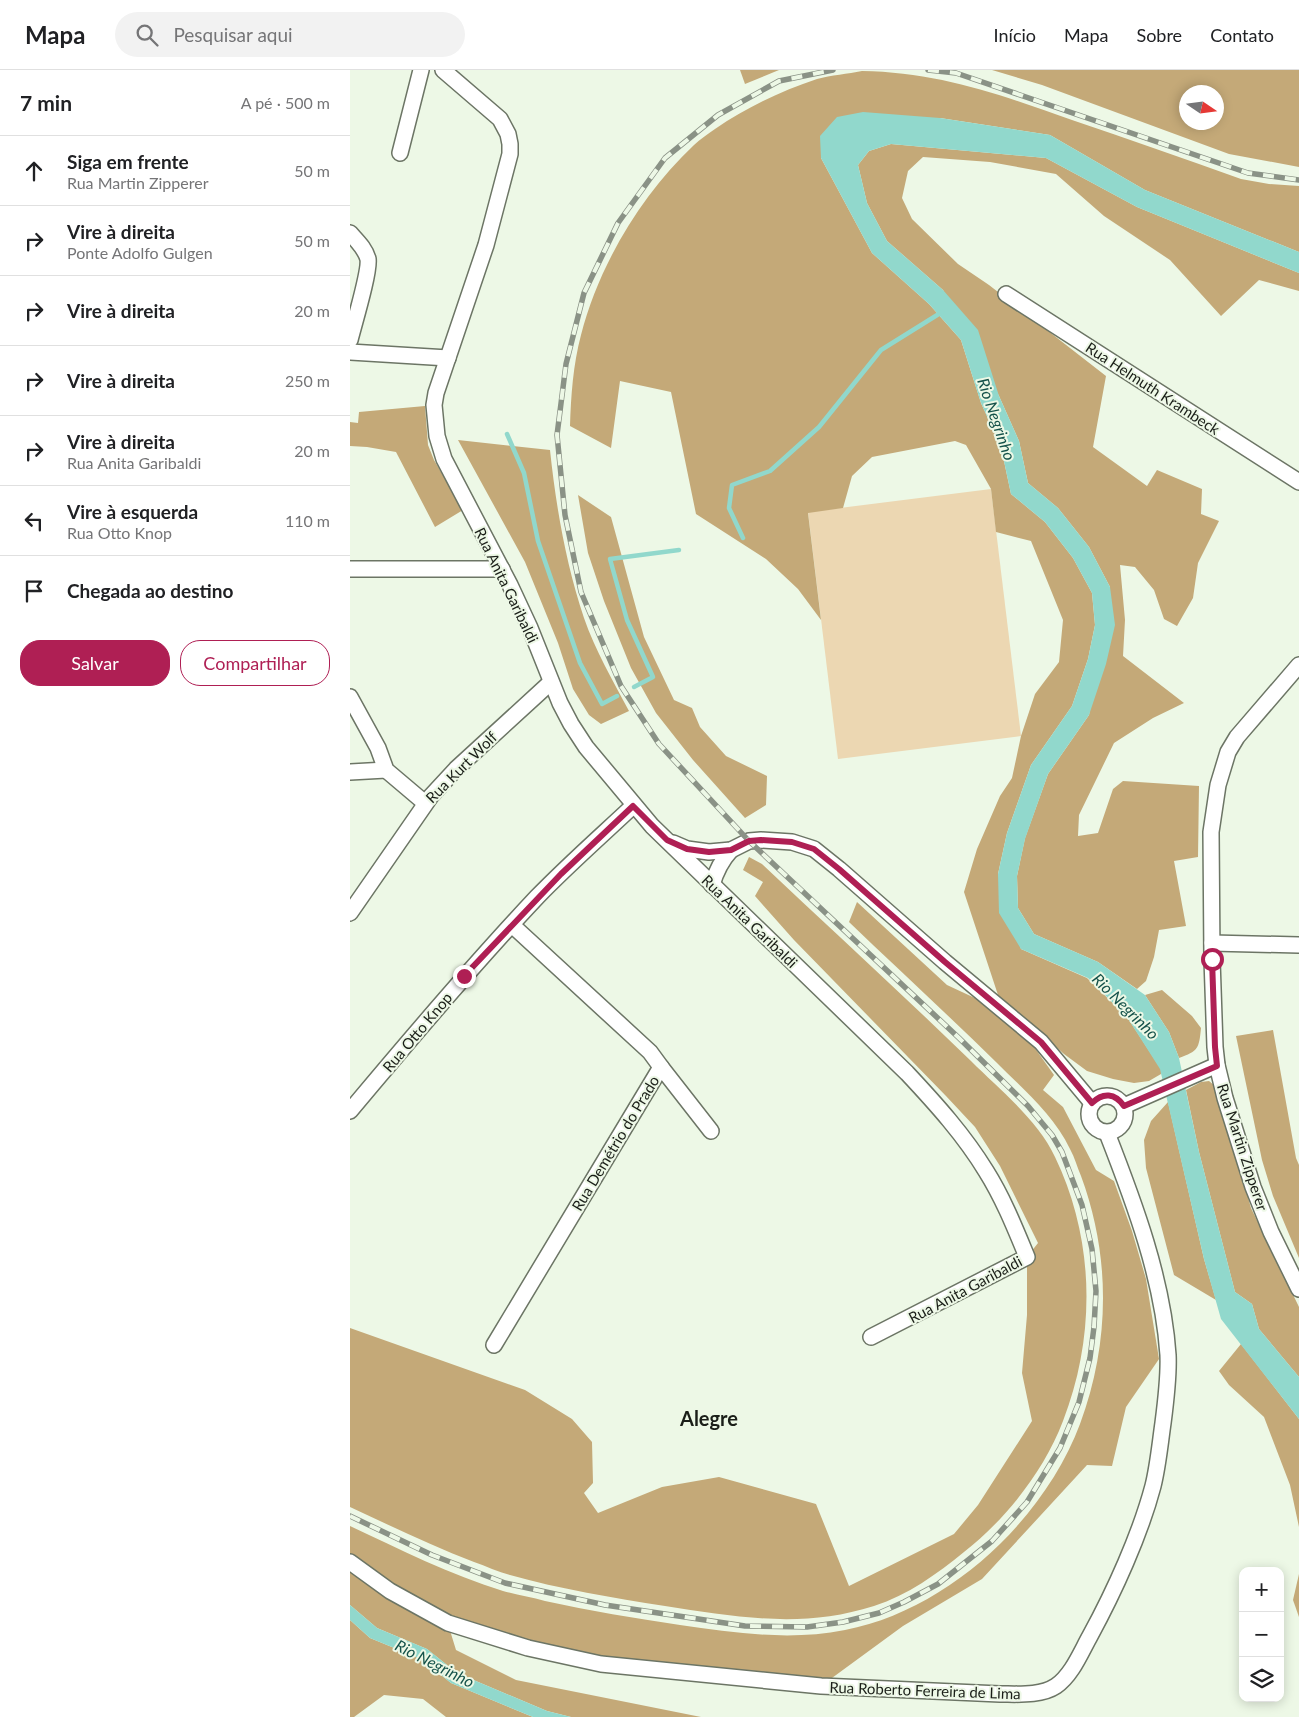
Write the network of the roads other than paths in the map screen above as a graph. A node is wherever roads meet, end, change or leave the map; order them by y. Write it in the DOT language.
graph roads {
  1 [pos="421,70"];
  2 [pos="443,70"];
  3 [pos="400,153"];
  4 [pos="350,233"];
  5 [pos="1006,294"];
  6 [pos="350,340"];
  7 [pos="350,352"];
  8 [pos="448,358"];
  9 [pos="1299,482"];
  10 [pos="502,569"];
  11 [pos="350,570"];
  12 [pos="1299,665"];
  13 [pos="1294,681"];
  14 [pos="551,682"];
  15 [pos="350,698"];
  16 [pos="386,770"];
  17 [pos="350,772"];
  18 [pos="425,803"];
  19 [pos="633,806"];
  20 [pos="667,840"];
  21 [pos="731,850"];
  22 [pos="712,885"];
  23 [pos="350,913"];
  24 [pos="512,925"];
  25 [pos="1212,943"];
  26 [pos="1299,945"];
  27 [pos="1217,1066"];
  28 [pos="661,1067"];
  29 [pos="1092,1103"];
  30 [pos="1124,1106"];
  31 [pos="350,1111"];
  32 [pos="711,1131"];
  33 [pos="1107,1132"];
  34 [pos="1299,1290"];
  35 [pos="871,1337"];
  36 [pos="494,1345"];
  37 [pos="350,1562"];
  1 -- 3 [label="street"];
  2 -- 8 [label="street, Rua Anita Garibaldi"];
  4 -- 6 [label="street"];
  5 -- 9 [label="street, Rua Helmuth Krambeck"];
  7 -- 8 [label="street"];
  8 -- 10 [label="street, Rua Anita Garibaldi"];
  10 -- 11 [label="street"];
  10 -- 14 [label="street, Rua Anita Garibaldi"];
  12 -- 13 [label="street, Rua Martin Zipperer"];
  13 -- 25 [label="street, Rua Martin Zipperer"];
  14 -- 18 [label="street, Rua Kurt Wolf"];
  14 -- 19 [label="street, Rua Anita Garibaldi"];
  15 -- 16 [label="street"];
  16 -- 17 [label="street"];
  16 -- 18 [label="street"];
  18 -- 23 [label="street, Rua Kurt Wolf"];
  19 -- 20 [label="street, Rua Anita Garibaldi"];
  19 -- 24 [label="street, Rua Otto Knop"];
  20 -- 21 [label="street"];
  20 -- 22 [label="street, Rua Anita Garibaldi"];
  21 -- 22 [label="street"];
  21 -- 29 [label="street"];
  22 -- 35 [label="street, Rua Anita Garibaldi"];
  24 -- 28 [label="street, Rua Demétrio do Prado"];
  24 -- 31 [label="street, Rua Otto Knop"];
  25 -- 26 [label="street"];
  25 -- 27 [label="street, Rua Martin Zipperer"];
  27 -- 30 [label="street"];
  27 -- 34 [label="street, Rua Martin Zipperer"];
  28 -- 32 [label="street"];
  28 -- 36 [label="street, Rua Demétrio do Prado"];
  29 -- 30 [label="street"];
  29 -- 33 [label="street"];
  30 -- 33 [label="street"];
  33 -- 37 [label="street, Rua Roberto Ferreira de Lima"];
}
